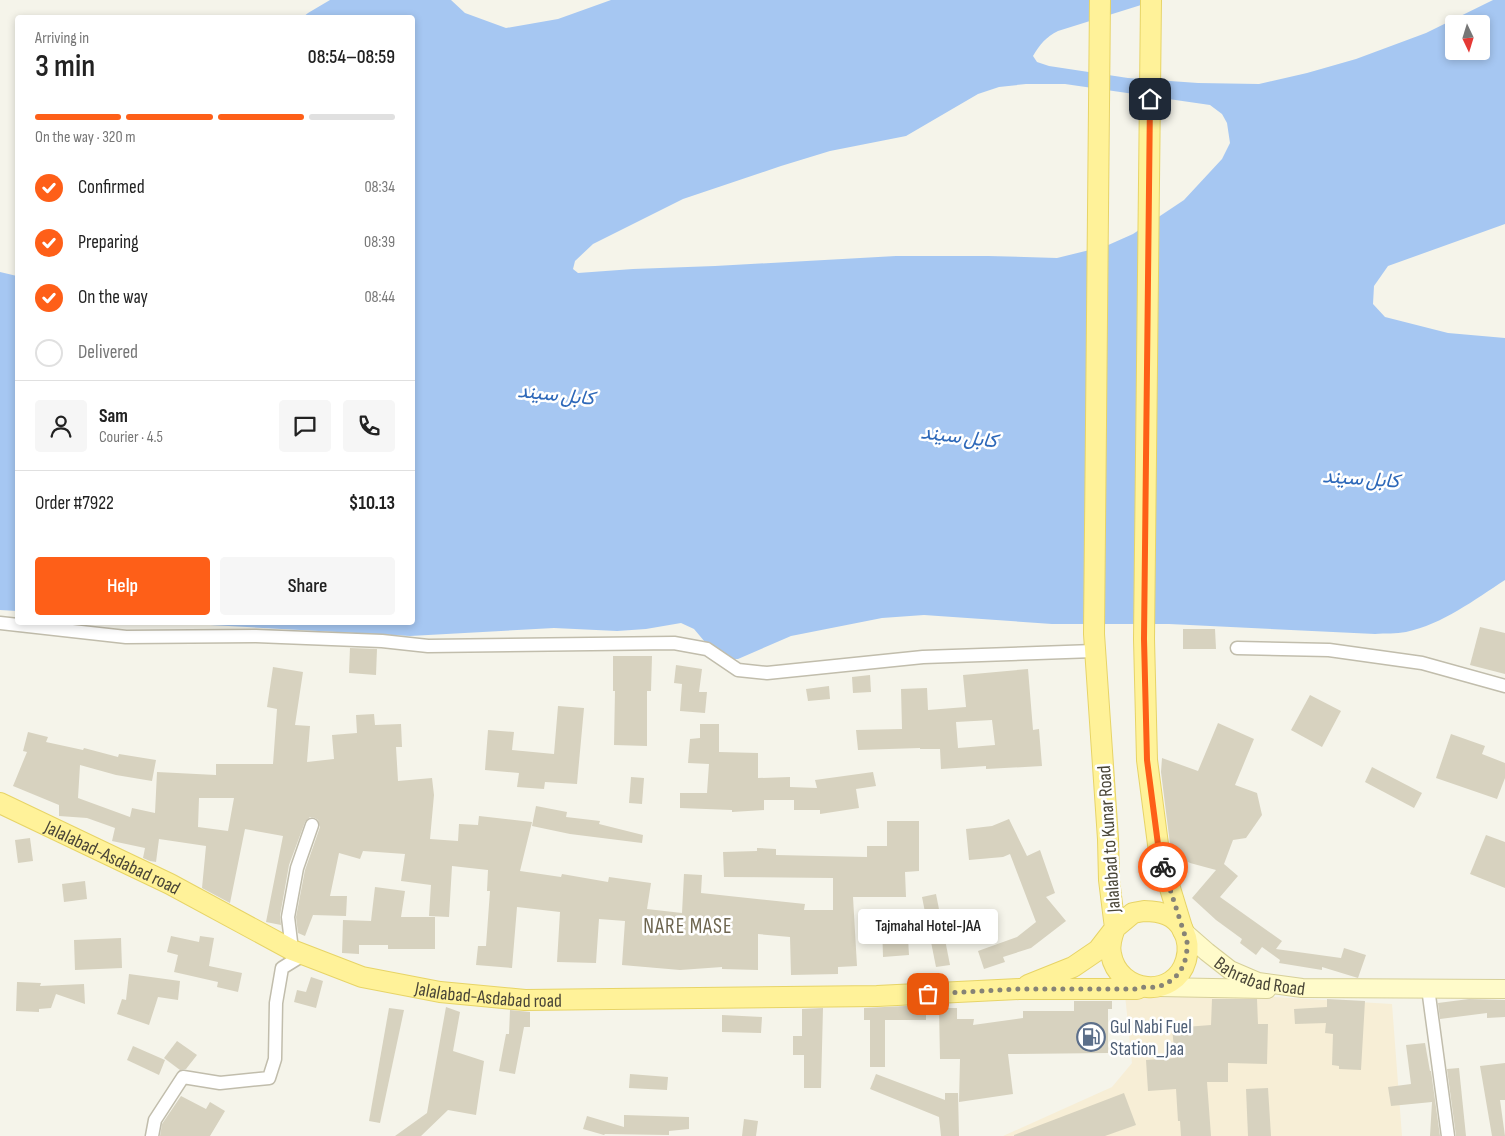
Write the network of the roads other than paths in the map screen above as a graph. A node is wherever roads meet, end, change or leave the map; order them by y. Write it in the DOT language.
graph roads {
  1 [pos="1100,0"];
  2 [pos="1151,0"];
  3 [pos="0,623"];
  4 [pos="15,625"];
  5 [pos="18,625"];
  6 [pos="1094,642"];
  7 [pos="1237,648"];
  8 [pos="1505,686"];
  9 [pos="0,803"];
  10 [pos="312,825"];
  11 [pos="1115,928"];
  12 [pos="1184,931"];
  13 [pos="298,953"];
  14 [pos="1149,987"];
  15 [pos="1302,988"];
  16 [pos="1428,988"];
  17 [pos="1019,989"];
  18 [pos="1505,989"];
  19 [pos="152,1136"];
  20 [pos="1448,1136"];
  1 -- 6 [label="main road, Jalalabad to Kunar Road"];
  2 -- 12 [label="main road"];
  3 -- 4 [label="street"];
  5 -- 6 [label="street"];
  6 -- 11 [label="main road, Jalalabad to Kunar Road"];
  7 -- 8 [label="street"];
  9 -- 13 [label="main road, Jalalabad-Asdabad road"];
  10 -- 13 [label="street"];
  11 -- 12 [label="main road"];
  11 -- 14 [label="main road"];
  11 -- 17 [label="main road, Jalalabad to Kunar Road"];
  12 -- 14 [label="main road"];
  12 -- 15 [label="main road, Bahrabad Road"];
  13 -- 17 [label="main road, Jalalabad-Asdabad road"];
  13 -- 19 [label="street"];
  14 -- 15 [label="main road"];
  14 -- 17 [label="main road, Jalalabad-Asdabad road"];
  15 -- 16 [label="main road, Bahrabad Road"];
  16 -- 18 [label="main road, Bahrabad Road"];
  16 -- 20 [label="street"];
}
